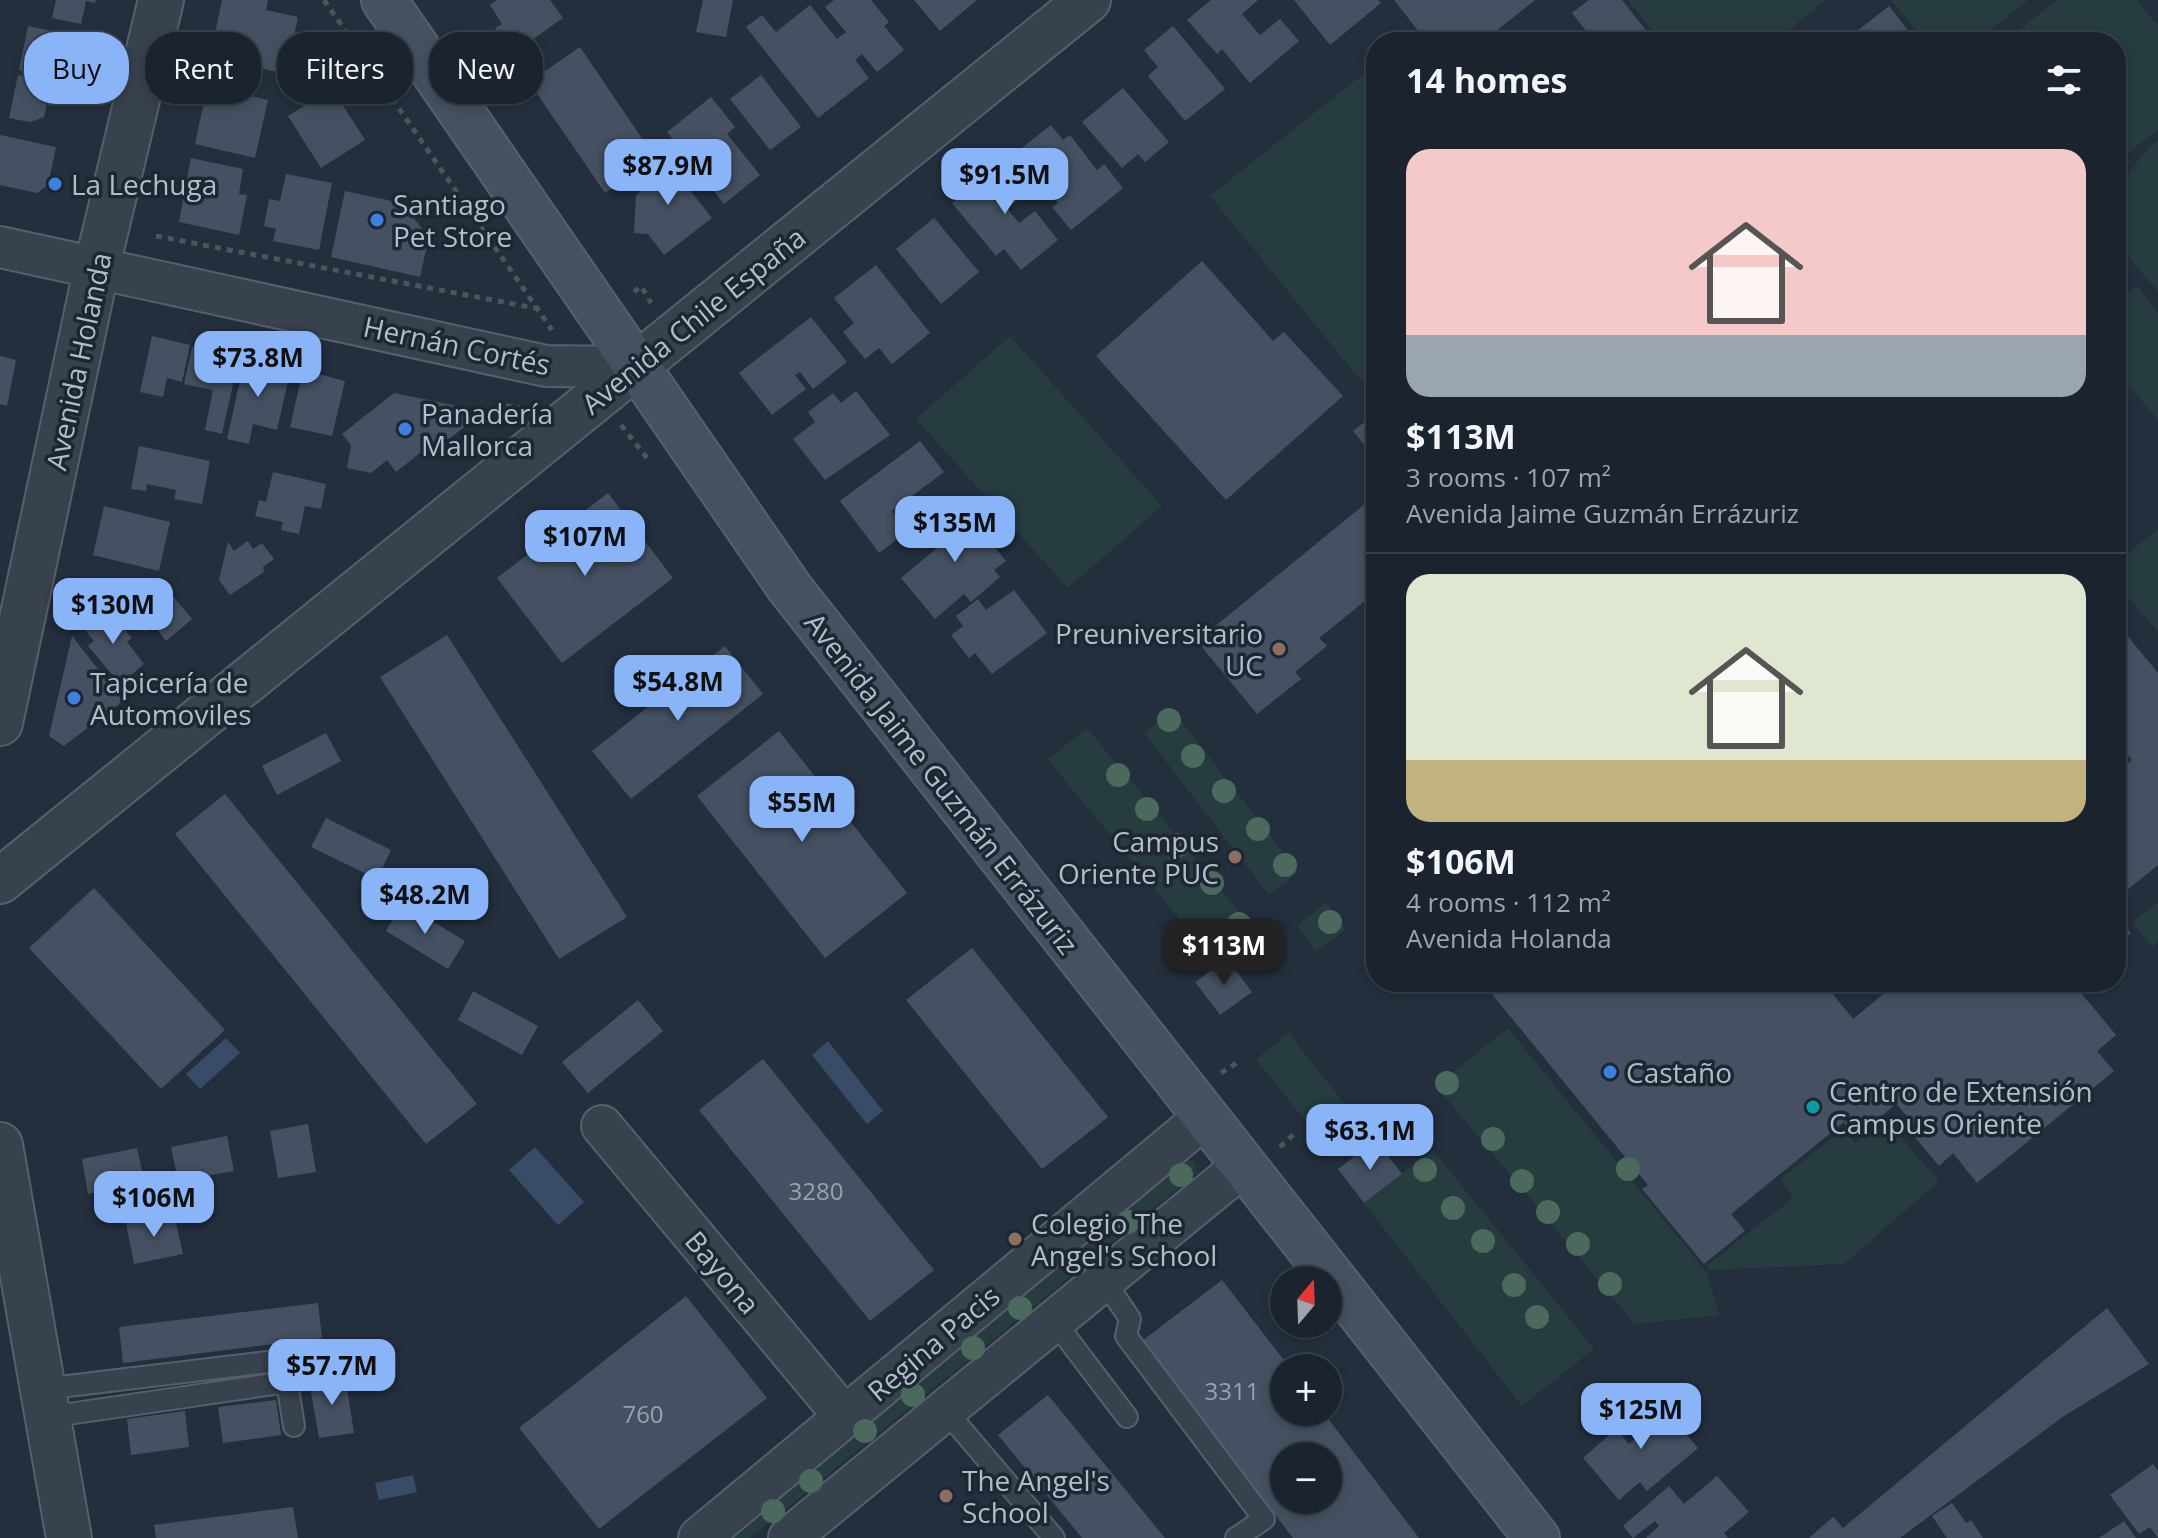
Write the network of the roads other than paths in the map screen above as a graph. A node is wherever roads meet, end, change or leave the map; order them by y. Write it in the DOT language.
graph roads {
  1 [pos="161,0"];
  2 [pos="384,0"];
  3 [pos="1088,0"];
  4 [pos="0,247"];
  5 [pos="97,266"];
  6 [pos="635,367"];
  7 [pos="0,723"];
  8 [pos="0,881"];
  9 [pos="1204,1118"];
  10 [pos="602,1126"];
  11 [pos="0,1145"];
  12 [pos="1260,1158"];
  13 [pos="1104,1280"];
  14 [pos="1054,1321"];
  15 [pos="317,1356"];
  16 [pos="45,1403"];
  17 [pos="945,1410"];
  18 [pos="845,1417"];
  19 [pos="1127,1417"];
  20 [pos="294,1426"];
  21 [pos="69,1538"];
  22 [pos="699,1538"];
  23 [pos="789,1538"];
  24 [pos="1054,1538"];
  25 [pos="1236,1538"];
  26 [pos="1537,1538"];
  1 -- 5 [label="street, Avenida Holanda"];
  2 -- 6 [label="main road, Avenida Jaime Guzmán Errázuriz"];
  3 -- 6 [label="street, Avenida Chile España"];
  4 -- 5 [label="street, Hernán Cortés"];
  5 -- 6 [label="street, Hernán Cortés"];
  5 -- 7 [label="street, Avenida Holanda"];
  6 -- 8 [label="street, Avenida Chile España"];
  6 -- 9 [label="main road, Avenida Jaime Guzmán Errázuriz"];
  9 -- 12 [label="main road, Avenida Jaime Guzmán Errázuriz"];
  9 -- 18 [label="street, Regina Pacis"];
  10 -- 18 [label="street, Bayona"];
  11 -- 16 [label="street"];
  12 -- 13 [label="street, Regina Pacis"];
  12 -- 26 [label="main road, Avenida Jaime Guzmán Errázuriz"];
  13 -- 14 [label="street, Regina Pacis"];
  13 -- 25 [label="lane"];
  14 -- 17 [label="street, Regina Pacis"];
  14 -- 19 [label="lane"];
  15 -- 16 [label="lane"];
  16 -- 20 [label="lane"];
  16 -- 21 [label="street"];
  17 -- 23 [label="street, Regina Pacis"];
  17 -- 24 [label="lane"];
  18 -- 22 [label="street, Regina Pacis"];
}
